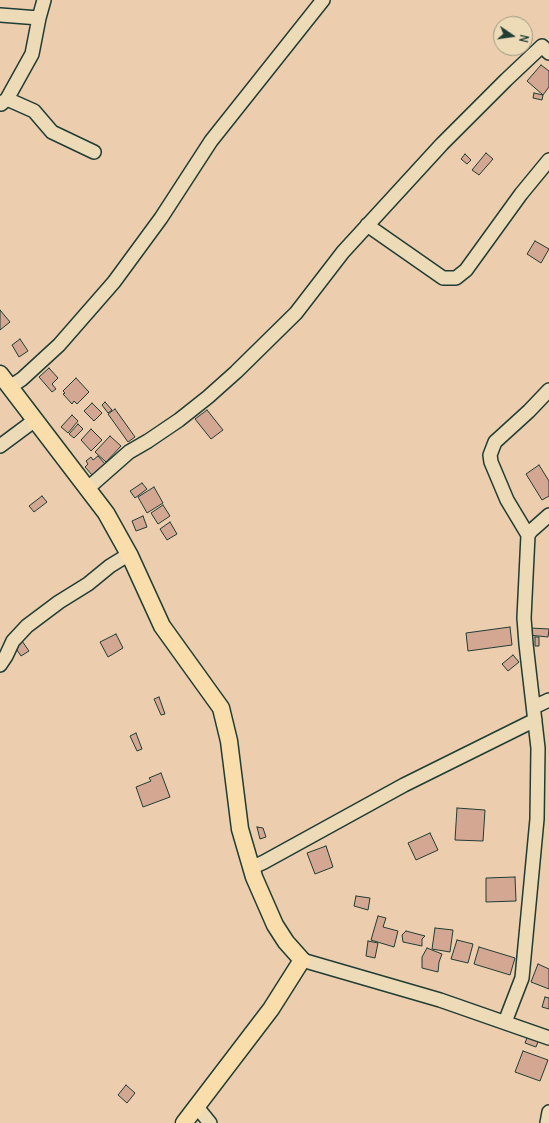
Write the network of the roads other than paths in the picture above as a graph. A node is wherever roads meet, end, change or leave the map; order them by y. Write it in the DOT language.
graph roads {
  1 [pos="44,0"];
  2 [pos="323,0"];
  3 [pos="0,15"];
  4 [pos="39,18"];
  5 [pos="547,46"];
  6 [pos="3,102"];
  7 [pos="94,152"];
  8 [pos="549,160"];
  9 [pos="367,225"];
  10 [pos="0,374"];
  11 [pos="10,387"];
  12 [pos="549,390"];
  13 [pos="35,420"];
  14 [pos="0,446"];
  15 [pos="87,489"];
  16 [pos="549,514"];
  17 [pos="528,535"];
  18 [pos="130,556"];
  19 [pos="0,665"];
  20 [pos="549,700"];
  21 [pos="534,714"];
  22 [pos="251,868"];
  23 [pos="302,960"];
  24 [pos="504,1022"];
  25 [pos="549,1038"];
  26 [pos="197,1107"];
  27 [pos="549,1112"];
  28 [pos="184,1123"];
  29 [pos="210,1123"];
  30 [pos="547,1123"];
  1 -- 4 [label="street"];
  2 -- 11 [label="street"];
  3 -- 4 [label="street"];
  4 -- 6 [label="street"];
  5 -- 9 [label="street"];
  6 -- 7 [label="street"];
  8 -- 9 [label="street"];
  9 -- 15 [label="street"];
  10 -- 11 [label="main road"];
  11 -- 13 [label="main road"];
  12 -- 17 [label="street"];
  13 -- 14 [label="street"];
  13 -- 15 [label="main road"];
  15 -- 18 [label="main road"];
  16 -- 17 [label="street"];
  17 -- 21 [label="street"];
  18 -- 19 [label="street"];
  18 -- 22 [label="main road"];
  20 -- 21 [label="street"];
  21 -- 22 [label="street"];
  21 -- 24 [label="street"];
  22 -- 23 [label="main road"];
  23 -- 24 [label="street"];
  23 -- 26 [label="main road"];
  24 -- 25 [label="street"];
  26 -- 28 [label="main road"];
  26 -- 29 [label="street"];
  27 -- 30 [label="street"];
}
